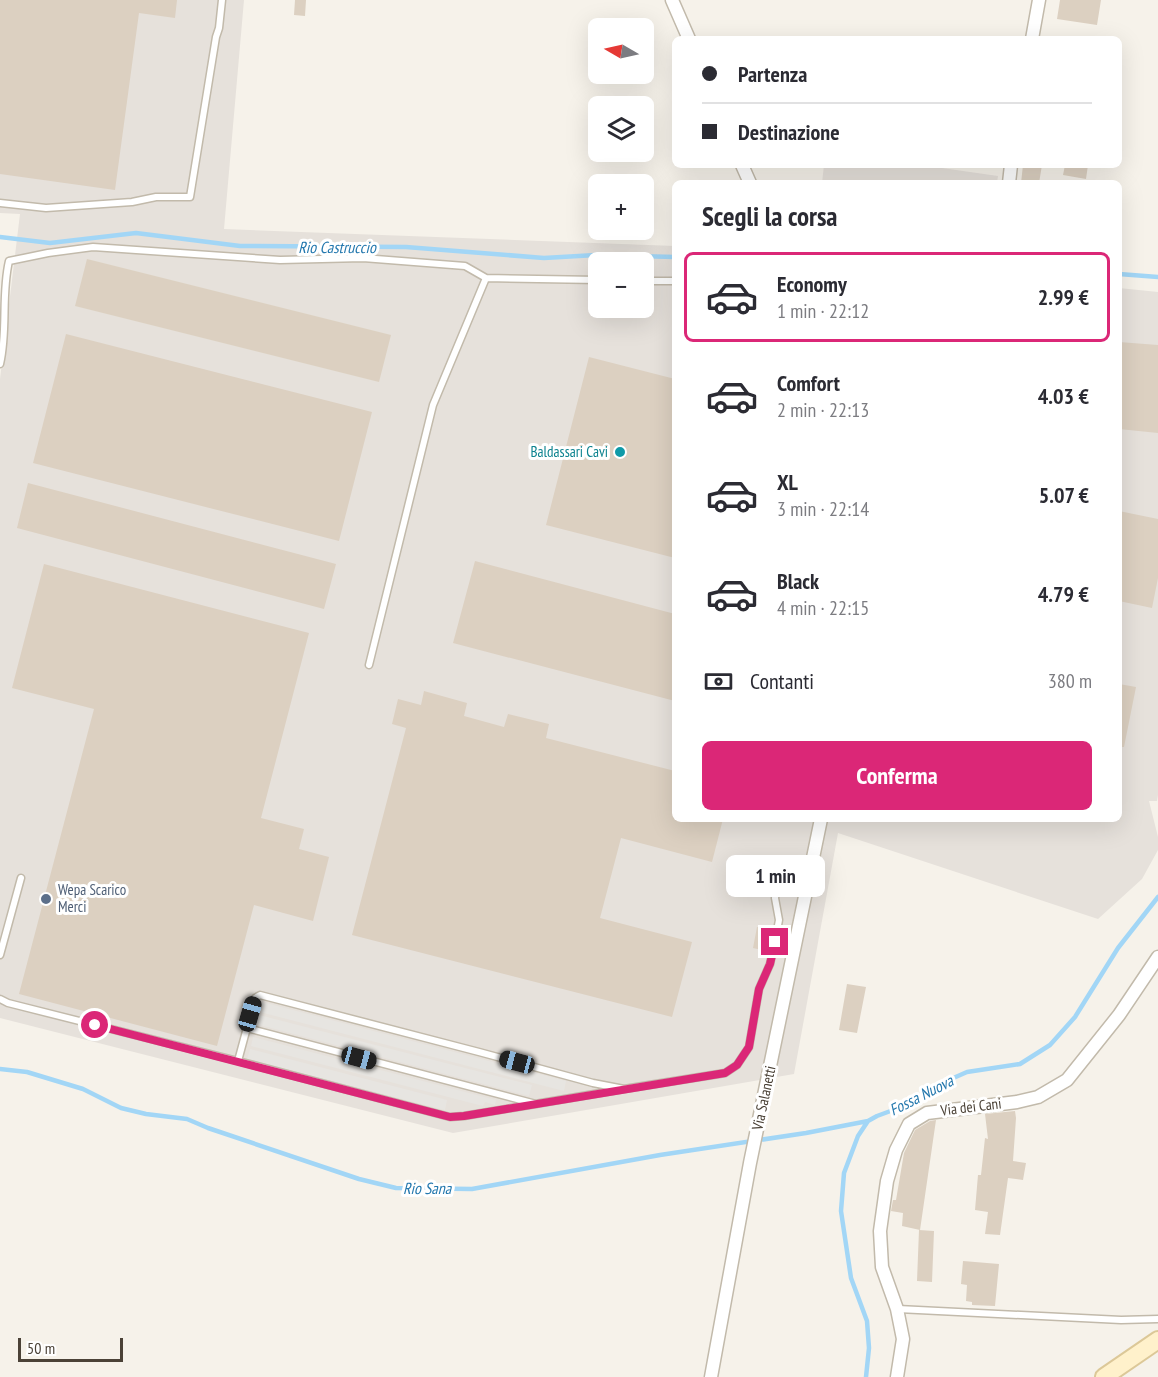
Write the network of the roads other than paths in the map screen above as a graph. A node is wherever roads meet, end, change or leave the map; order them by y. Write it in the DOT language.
graph roads {
  1 [pos="222,0"];
  2 [pos="672,0"];
  3 [pos="1039,0"];
  4 [pos="688,36"];
  5 [pos="1033,36"];
  6 [pos="0,203"];
  7 [pos="486,278"];
  8 [pos="588,280"];
  9 [pos="654,281"];
  10 [pos="672,281"];
  11 [pos="0,364"];
  12 [pos="369,665"];
  13 [pos="820,822"];
  14 [pos="809,876"];
  15 [pos="21,878"];
  16 [pos="0,956"];
  17 [pos="1158,957"];
  18 [pos="0,999"];
  19 [pos="247,1028"];
  20 [pos="238,1061"];
  21 [pos="624,1089"];
  22 [pos="538,1105"];
  23 [pos="897,1309"];
  24 [pos="1158,1319"];
  25 [pos="1158,1340"];
  26 [pos="711,1377"];
  27 [pos="897,1377"];
  28 [pos="1104,1377"];
  1 -- 6 [label="lane"];
  2 -- 4 [label="street"];
  3 -- 5 [label="street"];
  7 -- 8 [label="lane"];
  7 -- 11 [label="lane"];
  7 -- 12 [label="lane"];
  9 -- 10 [label="lane"];
  13 -- 14 [label="street, Via Salanetti"];
  14 -- 21 [label="lane"];
  14 -- 26 [label="street, Via Salanetti"];
  15 -- 16 [label="lane"];
  17 -- 23 [label="street, Via dei Cani"];
  18 -- 20 [label="lane"];
  19 -- 20 [label="lane"];
  19 -- 21 [label="lane"];
  19 -- 22 [label="lane"];
  20 -- 22 [label="lane"];
  21 -- 22 [label="lane"];
  23 -- 24 [label="lane"];
  23 -- 27 [label="street, Via dei Cani"];
  25 -- 28 [label="main road"];
}
